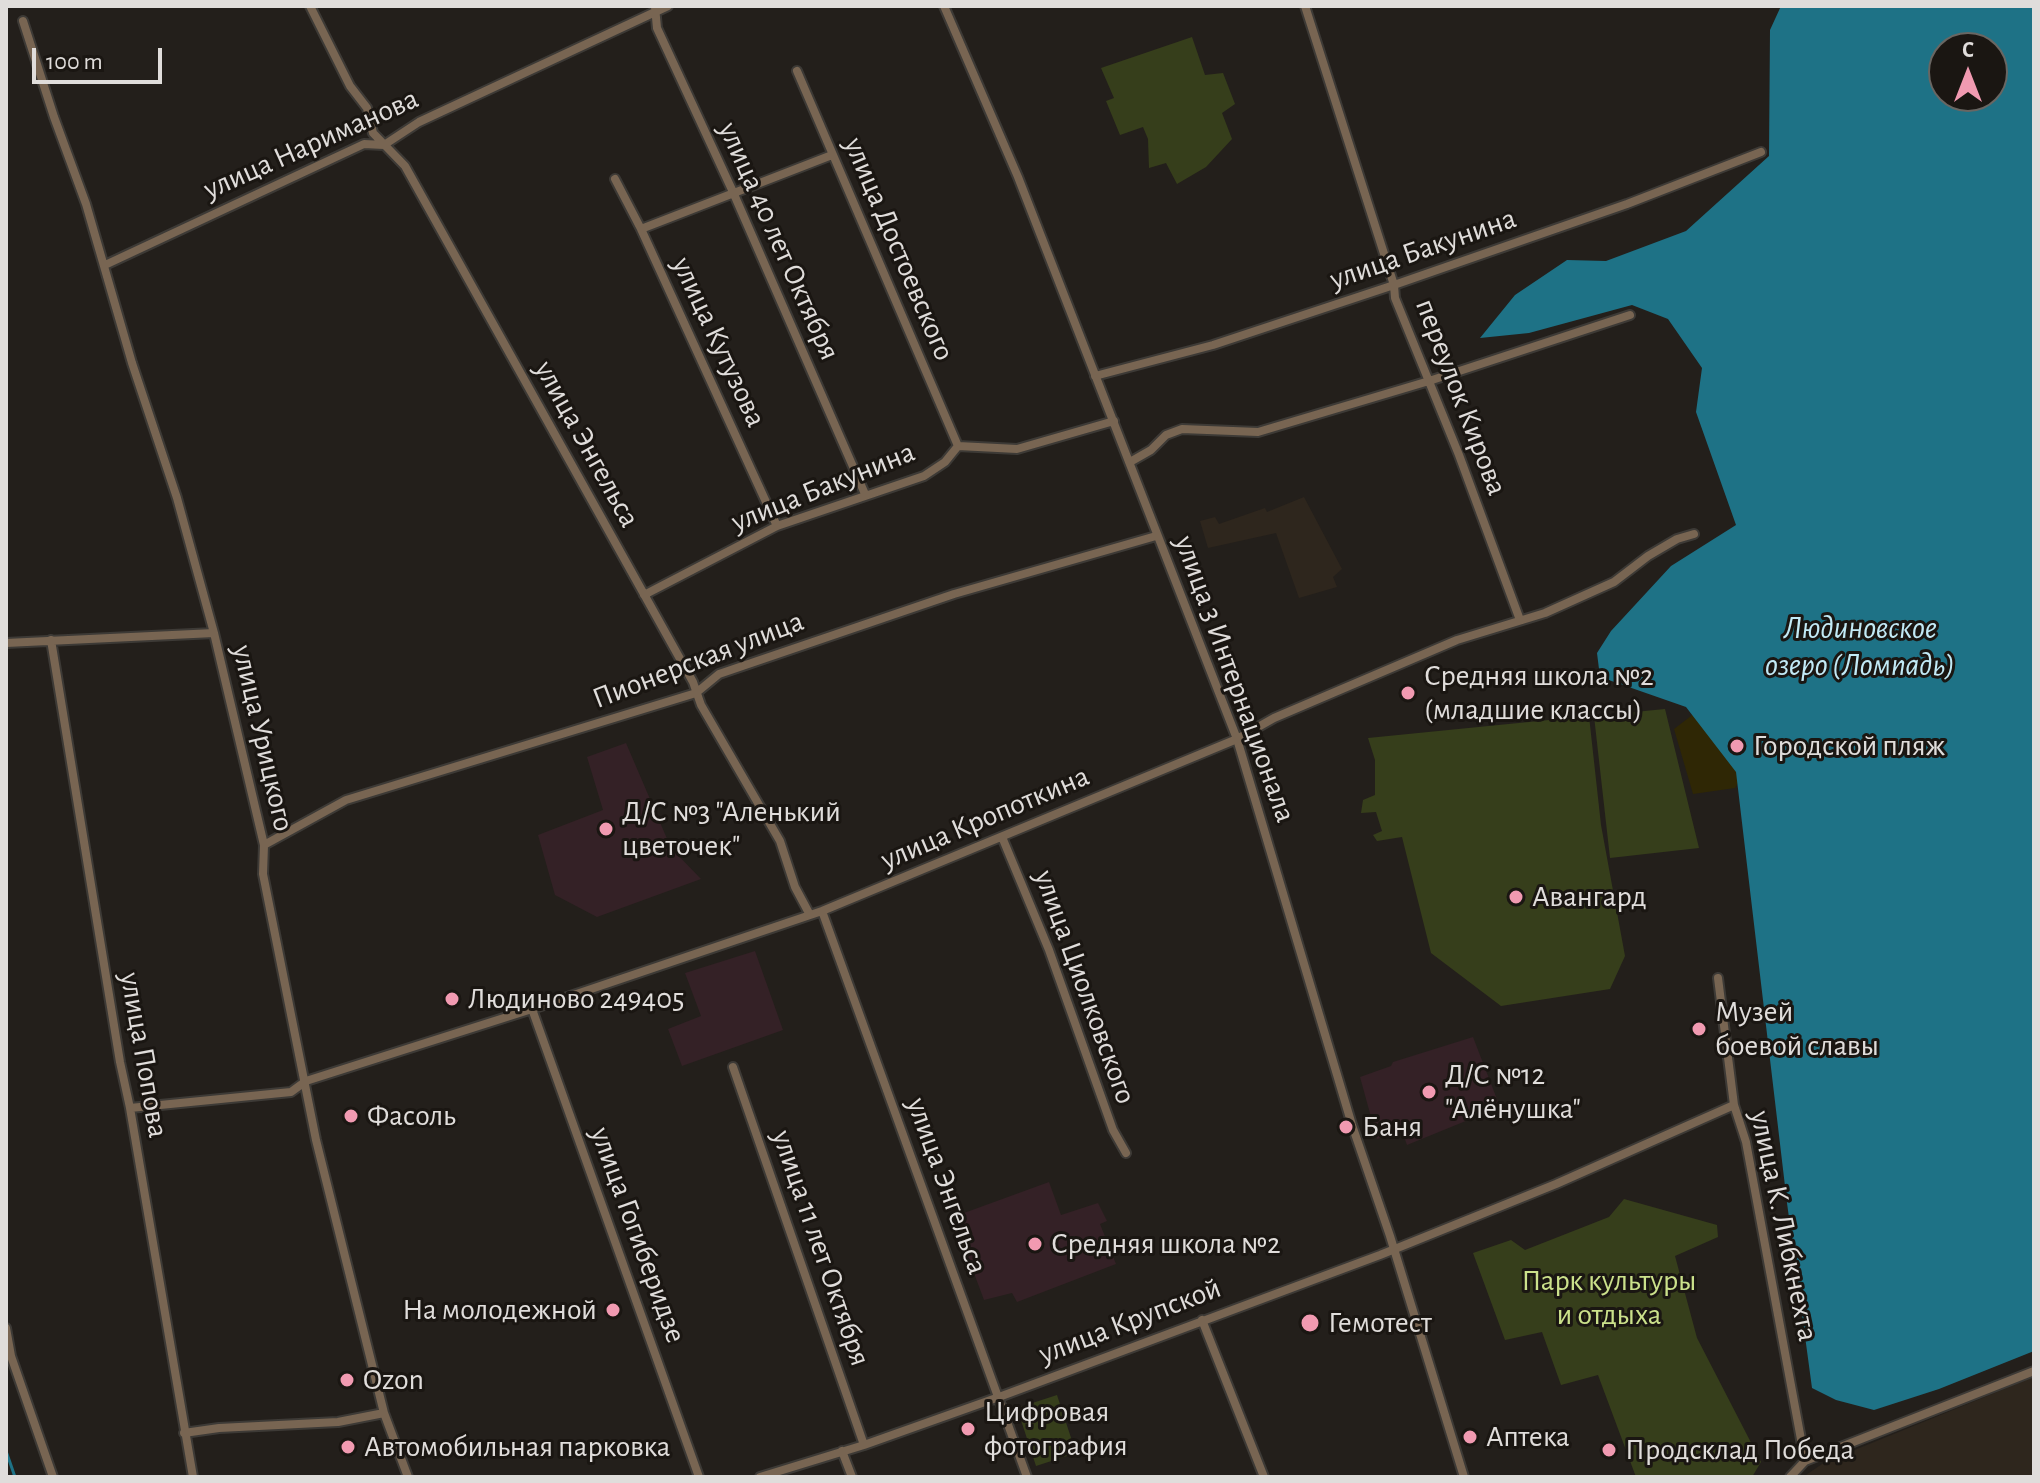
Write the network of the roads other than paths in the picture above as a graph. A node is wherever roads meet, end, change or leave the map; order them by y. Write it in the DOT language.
graph roads {
  1 [pos="310,6"];
  2 [pos="668,6"];
  3 [pos="944,6"];
  4 [pos="1305,6"];
  5 [pos="655,8"];
  6 [pos="23,21"];
  7 [pos="797,71"];
  8 [pos="384,145"];
  9 [pos="1761,152"];
  10 [pos="832,155"];
  11 [pos="615,179"];
  12 [pos="733,192"];
  13 [pos="641,229"];
  14 [pos="105,265"];
  15 [pos="1394,285"];
  16 [pos="1630,315"];
  17 [pos="1095,376"];
  18 [pos="1429,381"];
  19 [pos="1114,421"];
  20 [pos="958,446"];
  21 [pos="1130,462"];
  22 [pos="865,494"];
  23 [pos="777,526"];
  24 [pos="1694,534"];
  25 [pos="1156,536"];
  26 [pos="644,595"];
  27 [pos="1520,620"];
  28 [pos="214,633"];
  29 [pos="51,640"];
  30 [pos="6,643"];
  31 [pos="696,693"];
  32 [pos="1237,739"];
  33 [pos="1002,837"];
  34 [pos="264,845"];
  35 [pos="822,911"];
  36 [pos="810,915"];
  37 [pos="1718,978"];
  38 [pos="532,1009"];
  39 [pos="733,1067"];
  40 [pos="306,1081"];
  41 [pos="1734,1105"];
  42 [pos="130,1108"];
  43 [pos="1126,1153"];
  44 [pos="1394,1250"];
  45 [pos="1202,1320"];
  46 [pos="6,1328"];
  47 [pos="2034,1371"];
  48 [pos="999,1397"];
  49 [pos="384,1413"];
  50 [pos="184,1433"];
  51 [pos="864,1445"];
  52 [pos="842,1451"];
  53 [pos="1805,1461"];
  54 [pos="53,1477"];
  55 [pos="193,1477"];
  56 [pos="408,1477"];
  57 [pos="699,1477"];
  58 [pos="760,1477"];
  59 [pos="852,1477"];
  60 [pos="1027,1477"];
  61 [pos="1264,1477"];
  62 [pos="1464,1477"];
  63 [pos="1790,1477"];
  1 -- 8 [label="street, улица Энгельса"];
  2 -- 5 [label="street, улица Нариманова"];
  3 -- 17 [label="street, улица 3 Интернационала"];
  4 -- 15 [label="street, переулок Кирова"];
  5 -- 8 [label="street, улица Нариманова"];
  5 -- 12 [label="street, улица 40 лет Октября"];
  6 -- 14 [label="street, улица Урицкого"];
  7 -- 10 [label="street, улица Достоевского"];
  8 -- 14 [label="street, улица Нариманова"];
  8 -- 26 [label="street, улица Энгельса"];
  9 -- 15 [label="street, улица Бакунина"];
  10 -- 12 [label="street"];
  10 -- 20 [label="street, улица Достоевского"];
  11 -- 13 [label="street, улица Кутузова"];
  12 -- 13 [label="street"];
  12 -- 22 [label="street, улица 40 лет Октября"];
  13 -- 23 [label="street, улица Кутузова"];
  14 -- 28 [label="street, улица Урицкого"];
  15 -- 17 [label="street, улица Бакунина"];
  15 -- 18 [label="street, переулок Кирова"];
  16 -- 18 [label="street"];
  17 -- 19 [label="street, улица 3 Интернационала"];
  18 -- 21 [label="street"];
  18 -- 27 [label="street, переулок Кирова"];
  19 -- 20 [label="street, улица Бакунина"];
  19 -- 21 [label="street, улица 3 Интернационала"];
  20 -- 22 [label="street, улица Бакунина"];
  21 -- 25 [label="street, улица 3 Интернационала"];
  22 -- 23 [label="street, улица Бакунина"];
  23 -- 26 [label="street, улица Бакунина"];
  24 -- 27 [label="street, улица Кропоткина"];
  25 -- 31 [label="street, Пионерская улица"];
  25 -- 32 [label="street, улица 3 Интернационала"];
  26 -- 31 [label="street, улица Энгельса"];
  27 -- 32 [label="street, улица Кропоткина"];
  28 -- 29 [label="street"];
  28 -- 34 [label="street, улица Урицкого"];
  29 -- 30 [label="street"];
  29 -- 42 [label="street, улица Попова"];
  31 -- 34 [label="street, Пионерская улица"];
  31 -- 36 [label="street, улица Энгельса"];
  32 -- 33 [label="street, улица Кропоткина"];
  32 -- 44 [label="street, улица 3 Интернационала"];
  33 -- 35 [label="street, улица Кропоткина"];
  33 -- 43 [label="street, улица Циолковского"];
  34 -- 40 [label="street, улица Урицкого"];
  35 -- 36 [label="street, улица Кропоткина"];
  35 -- 48 [label="street, улица Энгельса"];
  36 -- 38 [label="street, улица Кропоткина"];
  37 -- 41 [label="street, улица К. Либкнехта"];
  38 -- 40 [label="street, улица Кропоткина"];
  38 -- 57 [label="street, улица Гогиберидзе"];
  39 -- 51 [label="street, улица 11 лет Октября"];
  40 -- 42 [label="street, улица Кропоткина"];
  40 -- 49 [label="street, улица Урицкого"];
  41 -- 44 [label="street, улица Крупской"];
  41 -- 53 [label="street, улица К. Либкнехта"];
  42 -- 50 [label="street, улица Попова"];
  44 -- 45 [label="street, улица Крупской"];
  44 -- 62 [label="street, улица 3 Интернационала"];
  45 -- 48 [label="street, улица Крупской"];
  45 -- 61 [label="street"];
  46 -- 54 [label="street"];
  47 -- 53 [label="street"];
  48 -- 51 [label="street, улица Крупской"];
  48 -- 60 [label="street, улица Энгельса"];
  49 -- 50 [label="street"];
  49 -- 56 [label="street, улица Урицкого"];
  50 -- 55 [label="street, улица Попова"];
  51 -- 52 [label="street, улица Крупской"];
  52 -- 58 [label="street, улица Крупской"];
  52 -- 59 [label="street"];
  53 -- 63 [label="street"];
}
